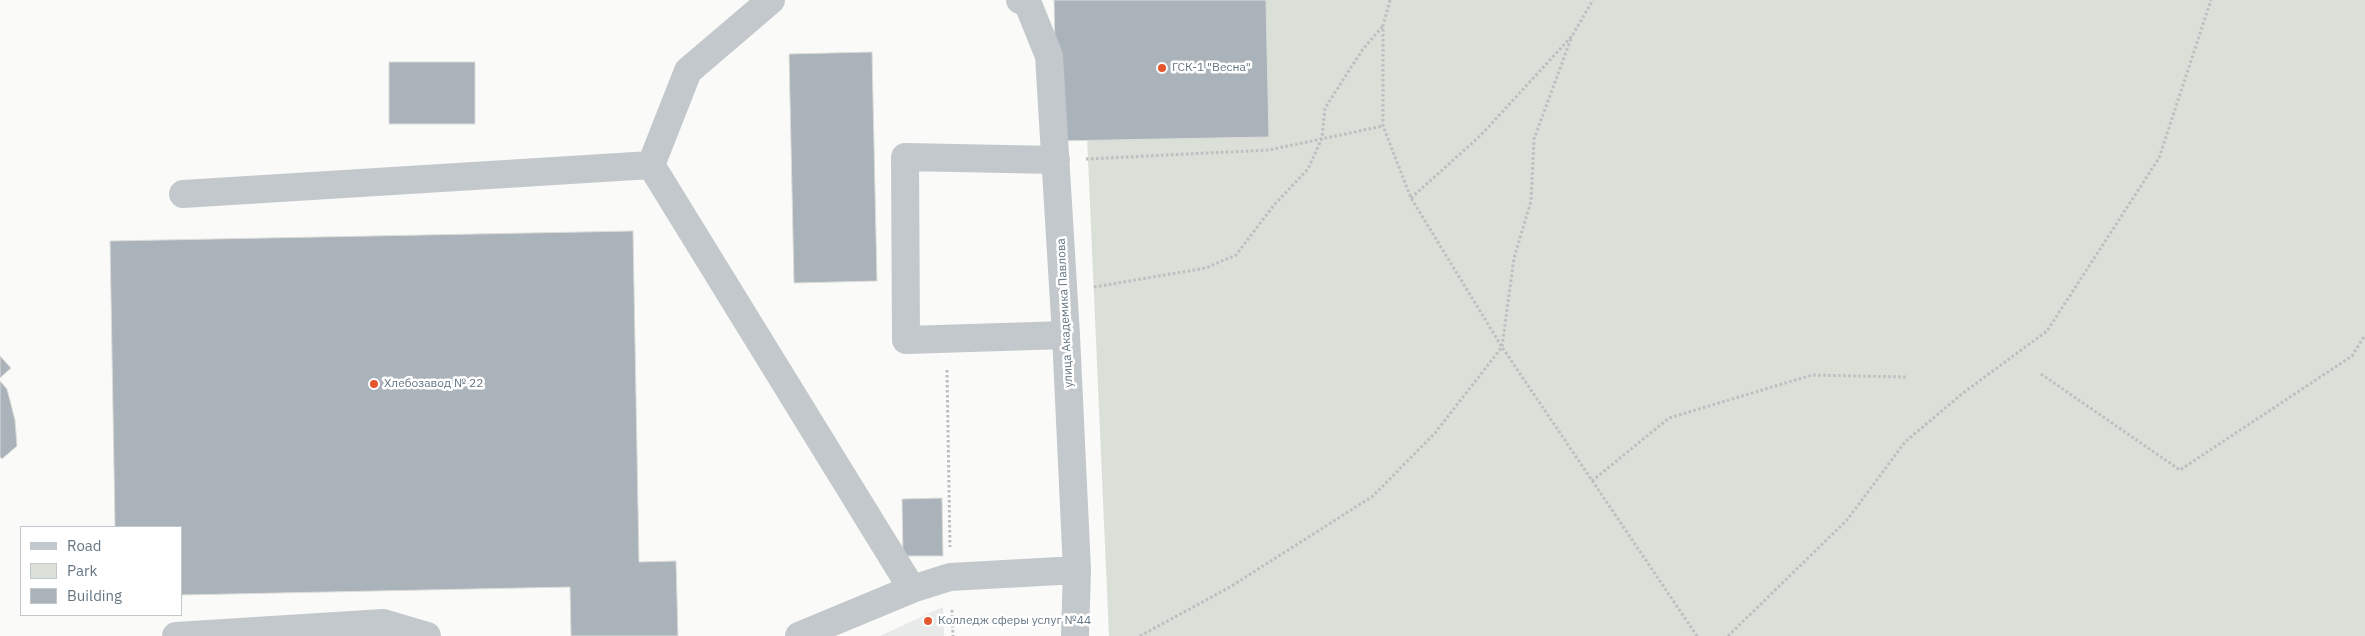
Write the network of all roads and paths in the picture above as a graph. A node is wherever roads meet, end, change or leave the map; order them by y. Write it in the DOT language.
graph roads {
  1 [pos="771,0"];
  2 [pos="1020,0"];
  3 [pos="1390,0"];
  4 [pos="1593,0"];
  5 [pos="2211,0"];
  6 [pos="1383,26"];
  7 [pos="1572,36"];
  8 [pos="1383,126"];
  9 [pos="1322,138"];
  10 [pos="1056,160"];
  11 [pos="650,166"];
  12 [pos="183,194"];
  13 [pos="1411,198"];
  14 [pos="1064,291"];
  15 [pos="2365,335"];
  16 [pos="1066,336"];
  17 [pos="947,340"];
  18 [pos="1502,347"];
  19 [pos="2041,374"];
  20 [pos="1906,377"];
  21 [pos="1592,481"];
  22 [pos="1077,570"];
  23 [pos="950,578"];
  24 [pos="912,589"];
  25 [pos="176,636"];
  26 [pos="427,636"];
  27 [pos="799,636"];
  28 [pos="953,636"];
  29 [pos="1075,636"];
  30 [pos="1140,636"];
  31 [pos="1697,636"];
  32 [pos="1728,636"];
  1 -- 11 [label="street"];
  2 -- 10 [label="street, улица Академика Павлова"];
  3 -- 6 [label="path"];
  4 -- 7 [label="path"];
  5 -- 32 [label="path"];
  6 -- 8 [label="path"];
  6 -- 9 [label="path"];
  7 -- 13 [label="path"];
  7 -- 18 [label="path"];
  8 -- 9 [label="path"];
  8 -- 13 [label="path"];
  9 -- 10 [label="path"];
  9 -- 14 [label="path"];
  10 -- 14 [label="street, улица Академика Павлова"];
  10 -- 17 [label="street"];
  11 -- 12 [label="street"];
  11 -- 24 [label="street"];
  13 -- 18 [label="path"];
  14 -- 16 [label="street, улица Академика Павлова"];
  15 -- 19 [label="path"];
  16 -- 17 [label="street"];
  16 -- 22 [label="street, улица Академика Павлова"];
  17 -- 23 [label="path"];
  18 -- 21 [label="path"];
  18 -- 30 [label="path"];
  20 -- 21 [label="path"];
  21 -- 31 [label="path"];
  22 -- 23 [label="street"];
  22 -- 29 [label="street, улица Академика Павлова"];
  23 -- 24 [label="street"];
  23 -- 28 [label="path"];
  24 -- 27 [label="street"];
  25 -- 26 [label="street"];
}
